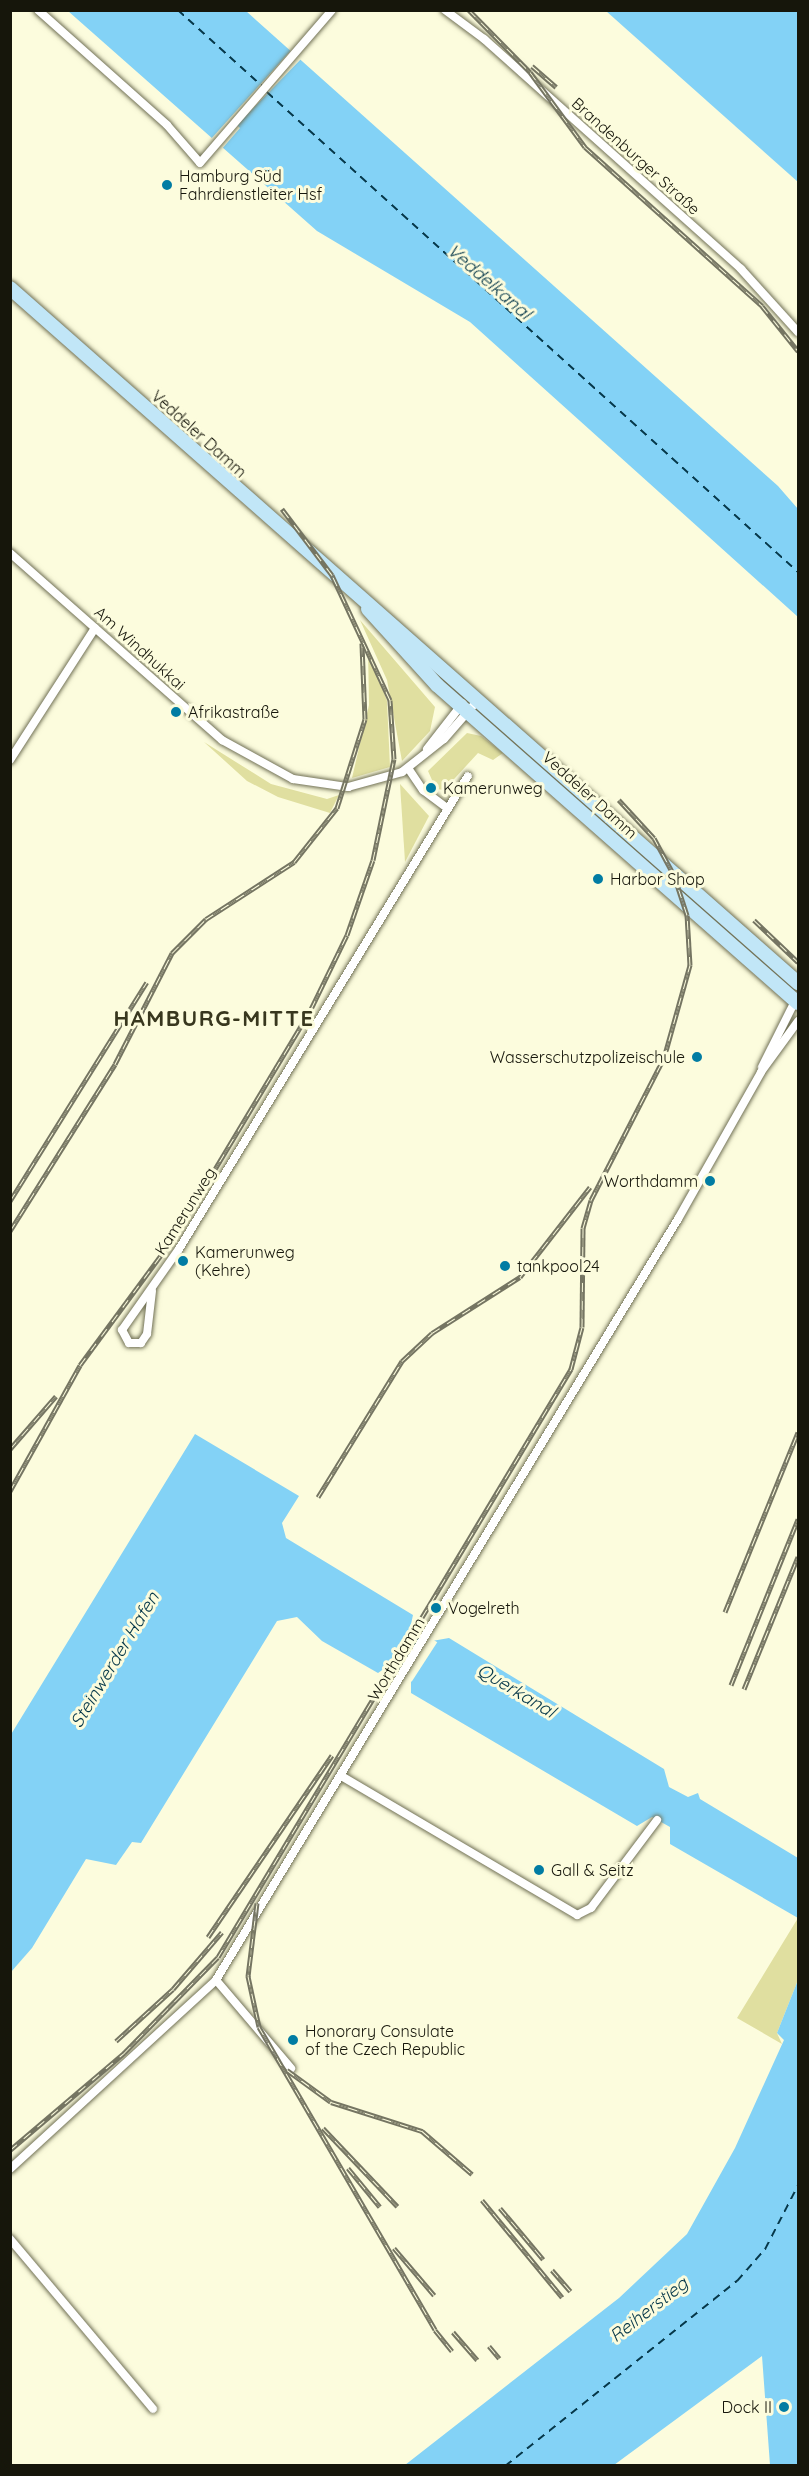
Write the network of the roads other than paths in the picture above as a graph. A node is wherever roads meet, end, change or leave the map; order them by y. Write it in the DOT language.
graph roads {
  1 [pos="38,10"];
  2 [pos="445,10"];
  3 [pos="332,11"];
  4 [pos="10,288"];
  5 [pos="798,332"];
  6 [pos="10,553"];
  7 [pos="366,605"];
  8 [pos="96,628"];
  9 [pos="478,700"];
  10 [pos="464,709"];
  11 [pos="10,760"];
  12 [pos="408,768"];
  13 [pos="468,776"];
  14 [pos="448,808"];
  15 [pos="798,983"];
  16 [pos="797,1000"];
  17 [pos="798,1021"];
  18 [pos="761,1072"];
  19 [pos="152,1291"];
  20 [pos="343,1777"];
  21 [pos="657,1820"];
  22 [pos="216,1980"];
  23 [pos="291,2068"];
  24 [pos="10,2169"];
  25 [pos="10,2239"];
  26 [pos="153,2409"];
  1 -- 3 [label="street"];
  2 -- 5 [label="street, Brandenburger Straße"];
  4 -- 7 [label="main road, Veddeler Damm"];
  6 -- 8 [label="street, Am Windhukkai"];
  7 -- 9 [label="main road, Veddeler Damm"];
  7 -- 10 [label="main road, Veddeler Damm"];
  8 -- 11 [label="street"];
  8 -- 12 [label="street, Am Windhukkai"];
  9 -- 10 [label="street"];
  9 -- 15 [label="main road, Veddeler Damm"];
  10 -- 12 [label="street, Am Windhukkai"];
  10 -- 16 [label="main road, Veddeler Damm"];
  12 -- 14 [label="street"];
  13 -- 14 [label="street, Kamerunweg"];
  14 -- 19 [label="street, Kamerunweg"];
  16 -- 18 [label="street, Worthdamm"];
  17 -- 18 [label="street, Worthdamm"];
  18 -- 20 [label="street, Worthdamm"];
  19 -- 19 [label="street, Kamerunweg"];
  20 -- 21 [label="street"];
  20 -- 22 [label="street, Worthdamm"];
  22 -- 23 [label="street"];
  22 -- 24 [label="street, Worthdamm"];
  25 -- 26 [label="street"];
}
